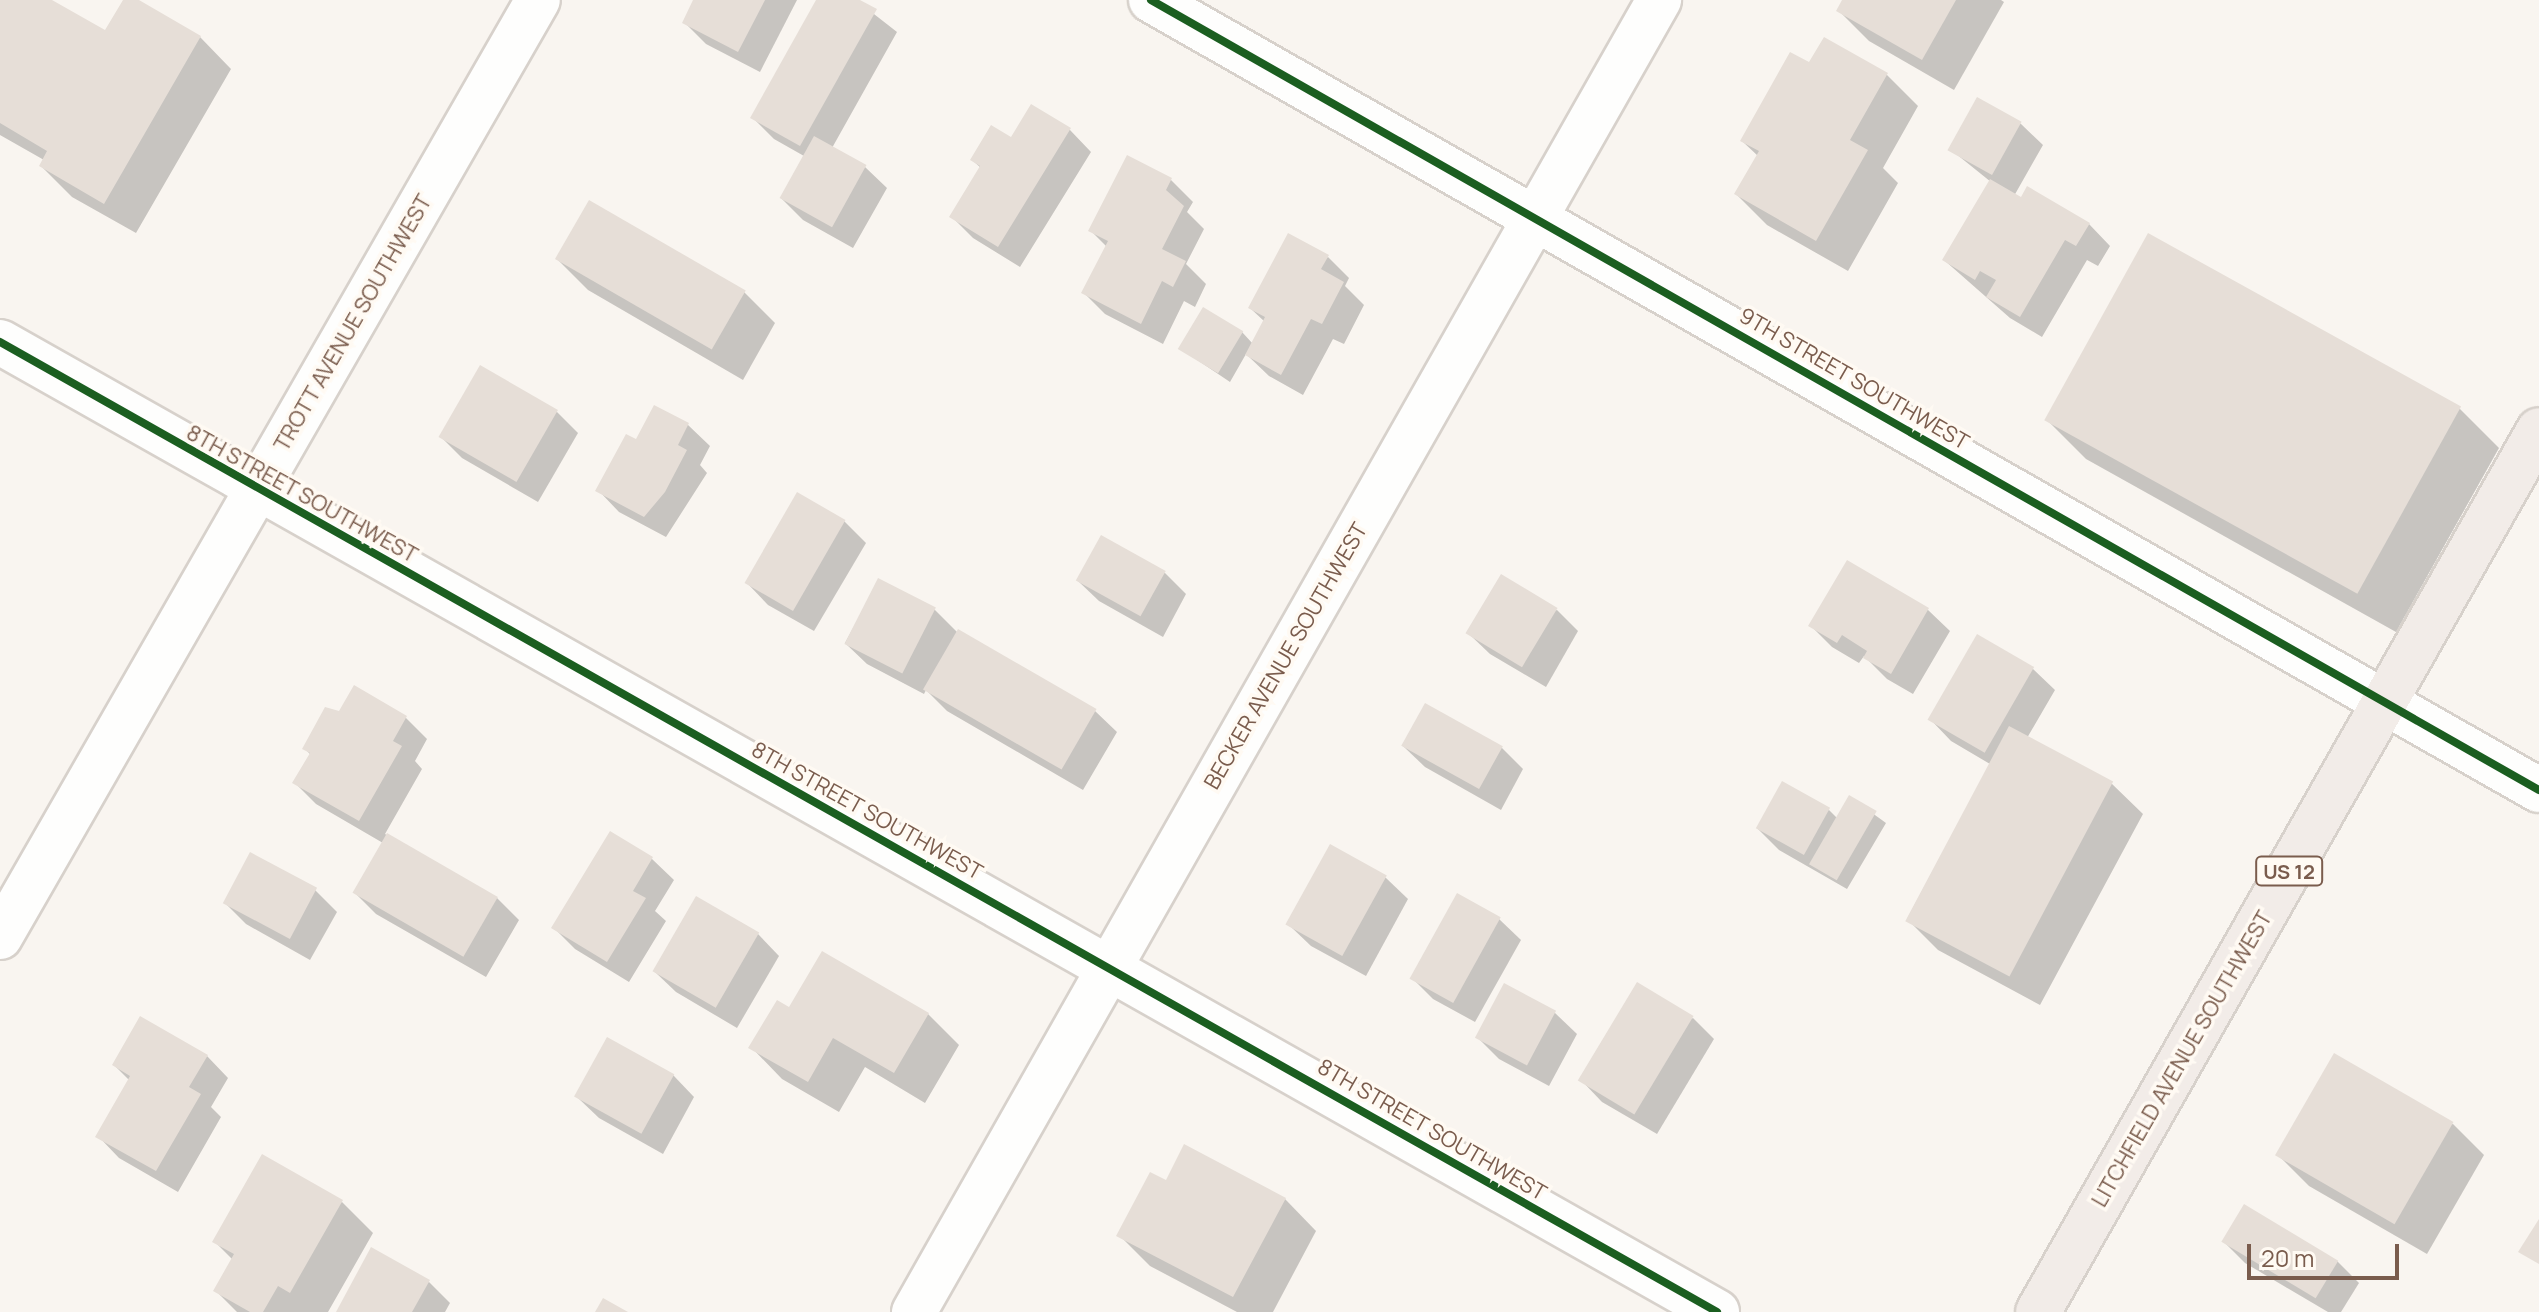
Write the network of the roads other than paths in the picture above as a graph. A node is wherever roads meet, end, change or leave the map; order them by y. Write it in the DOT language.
graph roads {
  1 [pos="538,0"];
  2 [pos="1151,0"];
  3 [pos="1659,0"];
  4 [pos="1535,218"];
  5 [pos="0,342"];
  6 [pos="2539,430"];
  7 [pos="258,489"];
  8 [pos="2384,704"];
  9 [pos="2539,790"];
  10 [pos="0,937"];
  11 [pos="1109,967"];
  12 [pos="914,1312"];
  13 [pos="1717,1312"];
  14 [pos="2038,1312"];
  1 -- 7 [label="street, TROTT AVENUE SOUTHWEST"];
  2 -- 4 [label="street, 9TH STREET SOUTHWEST"];
  3 -- 4 [label="street, BECKER AVENUE SOUTHWEST"];
  4 -- 8 [label="street, 9TH STREET SOUTHWEST"];
  4 -- 11 [label="street, BECKER AVENUE SOUTHWEST"];
  5 -- 7 [label="street, 8TH STREET SOUTHWEST"];
  6 -- 8 [label="highway, LITCHFIELD AVENUE SOUTHWEST / US 12"];
  7 -- 10 [label="street, TROTT AVENUE SOUTHWEST"];
  7 -- 11 [label="street, 8TH STREET SOUTHWEST"];
  8 -- 9 [label="street, 9TH STREET SOUTHWEST"];
  8 -- 14 [label="highway, LITCHFIELD AVENUE SOUTHWEST / US 12"];
  11 -- 12 [label="street, BECKER AVENUE SOUTHWEST"];
  11 -- 13 [label="street, 8TH STREET SOUTHWEST"];
}
